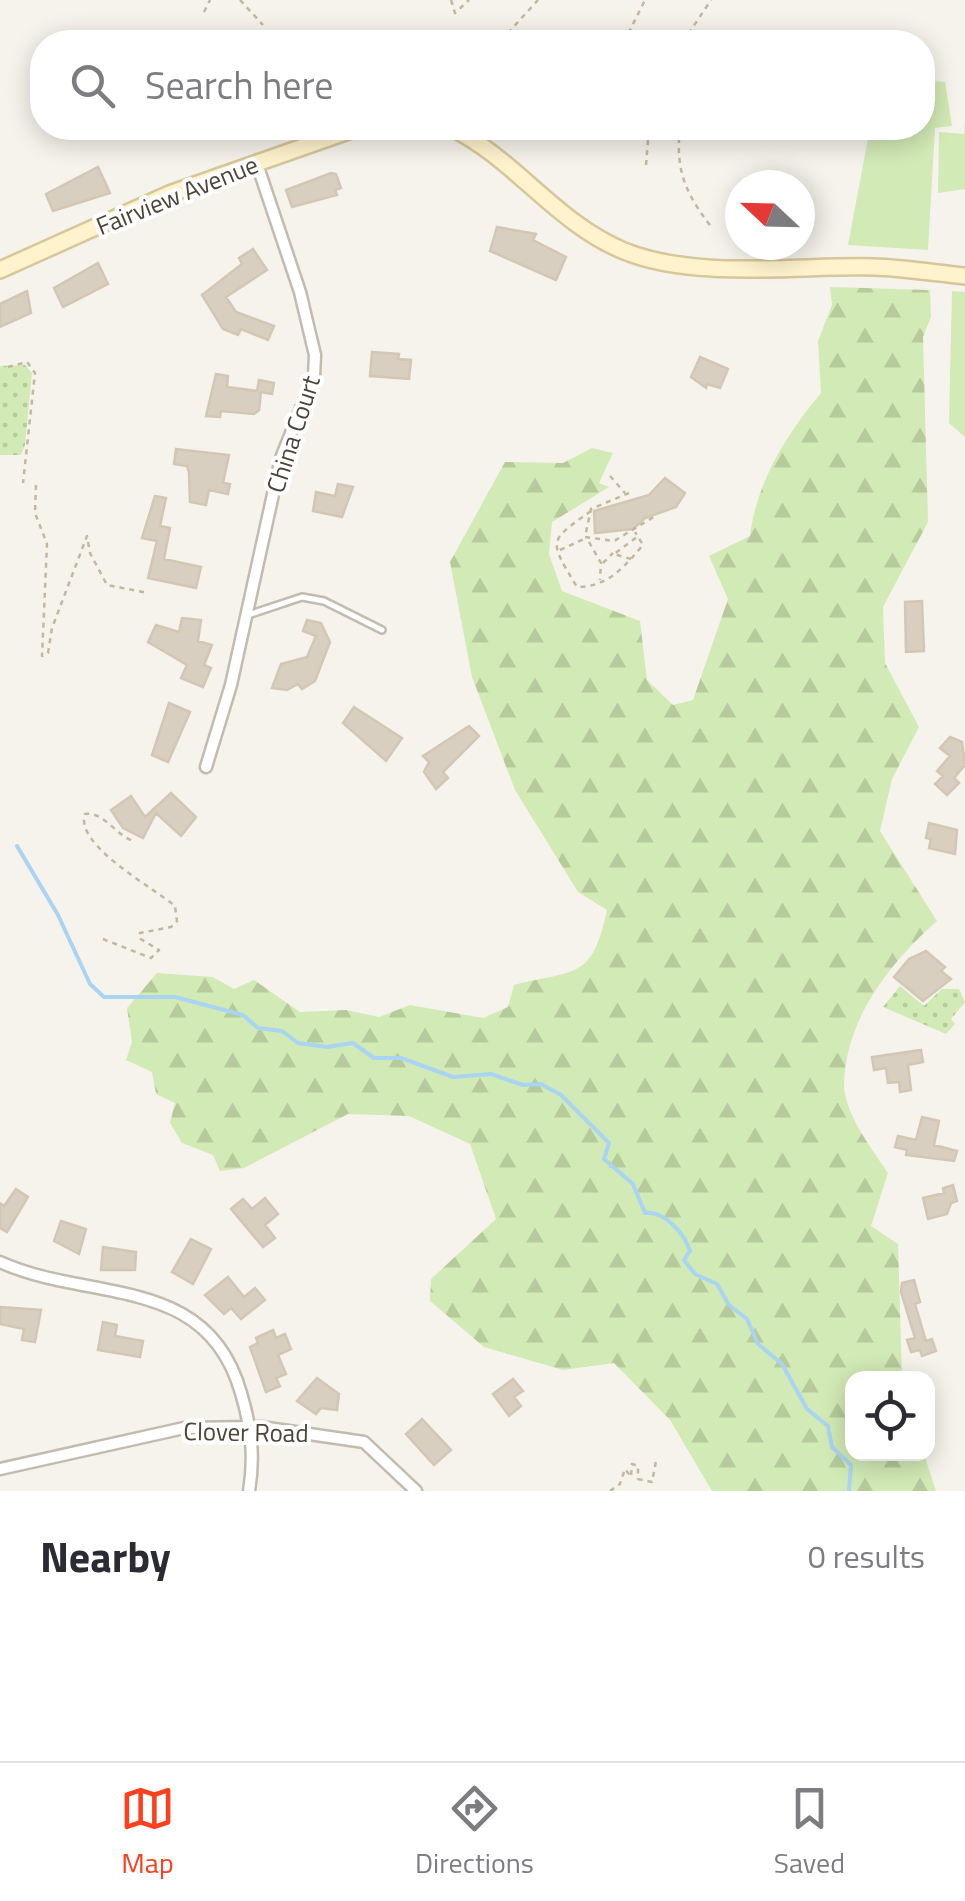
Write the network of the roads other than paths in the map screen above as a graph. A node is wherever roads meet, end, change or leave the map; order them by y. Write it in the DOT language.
graph roads {
  1 [pos="322,140"];
  2 [pos="472,140"];
  3 [pos="256,162"];
  4 [pos="0,270"];
  5 [pos="965,276"];
  6 [pos="248,614"];
  7 [pos="382,630"];
  8 [pos="206,767"];
  9 [pos="0,1262"];
  10 [pos="251,1428"];
  11 [pos="0,1469"];
  12 [pos="249,1491"];
  13 [pos="416,1491"];
  1 -- 3 [label="main road, Fairview Avenue"];
  2 -- 5 [label="main road"];
  3 -- 4 [label="main road, Fairview Avenue"];
  3 -- 6 [label="street, China Court"];
  6 -- 7 [label="lane"];
  6 -- 8 [label="street, China Court"];
  9 -- 10 [label="street"];
  10 -- 11 [label="street, Clover Road"];
  10 -- 12 [label="street"];
  10 -- 13 [label="street, Clover Road"];
}
